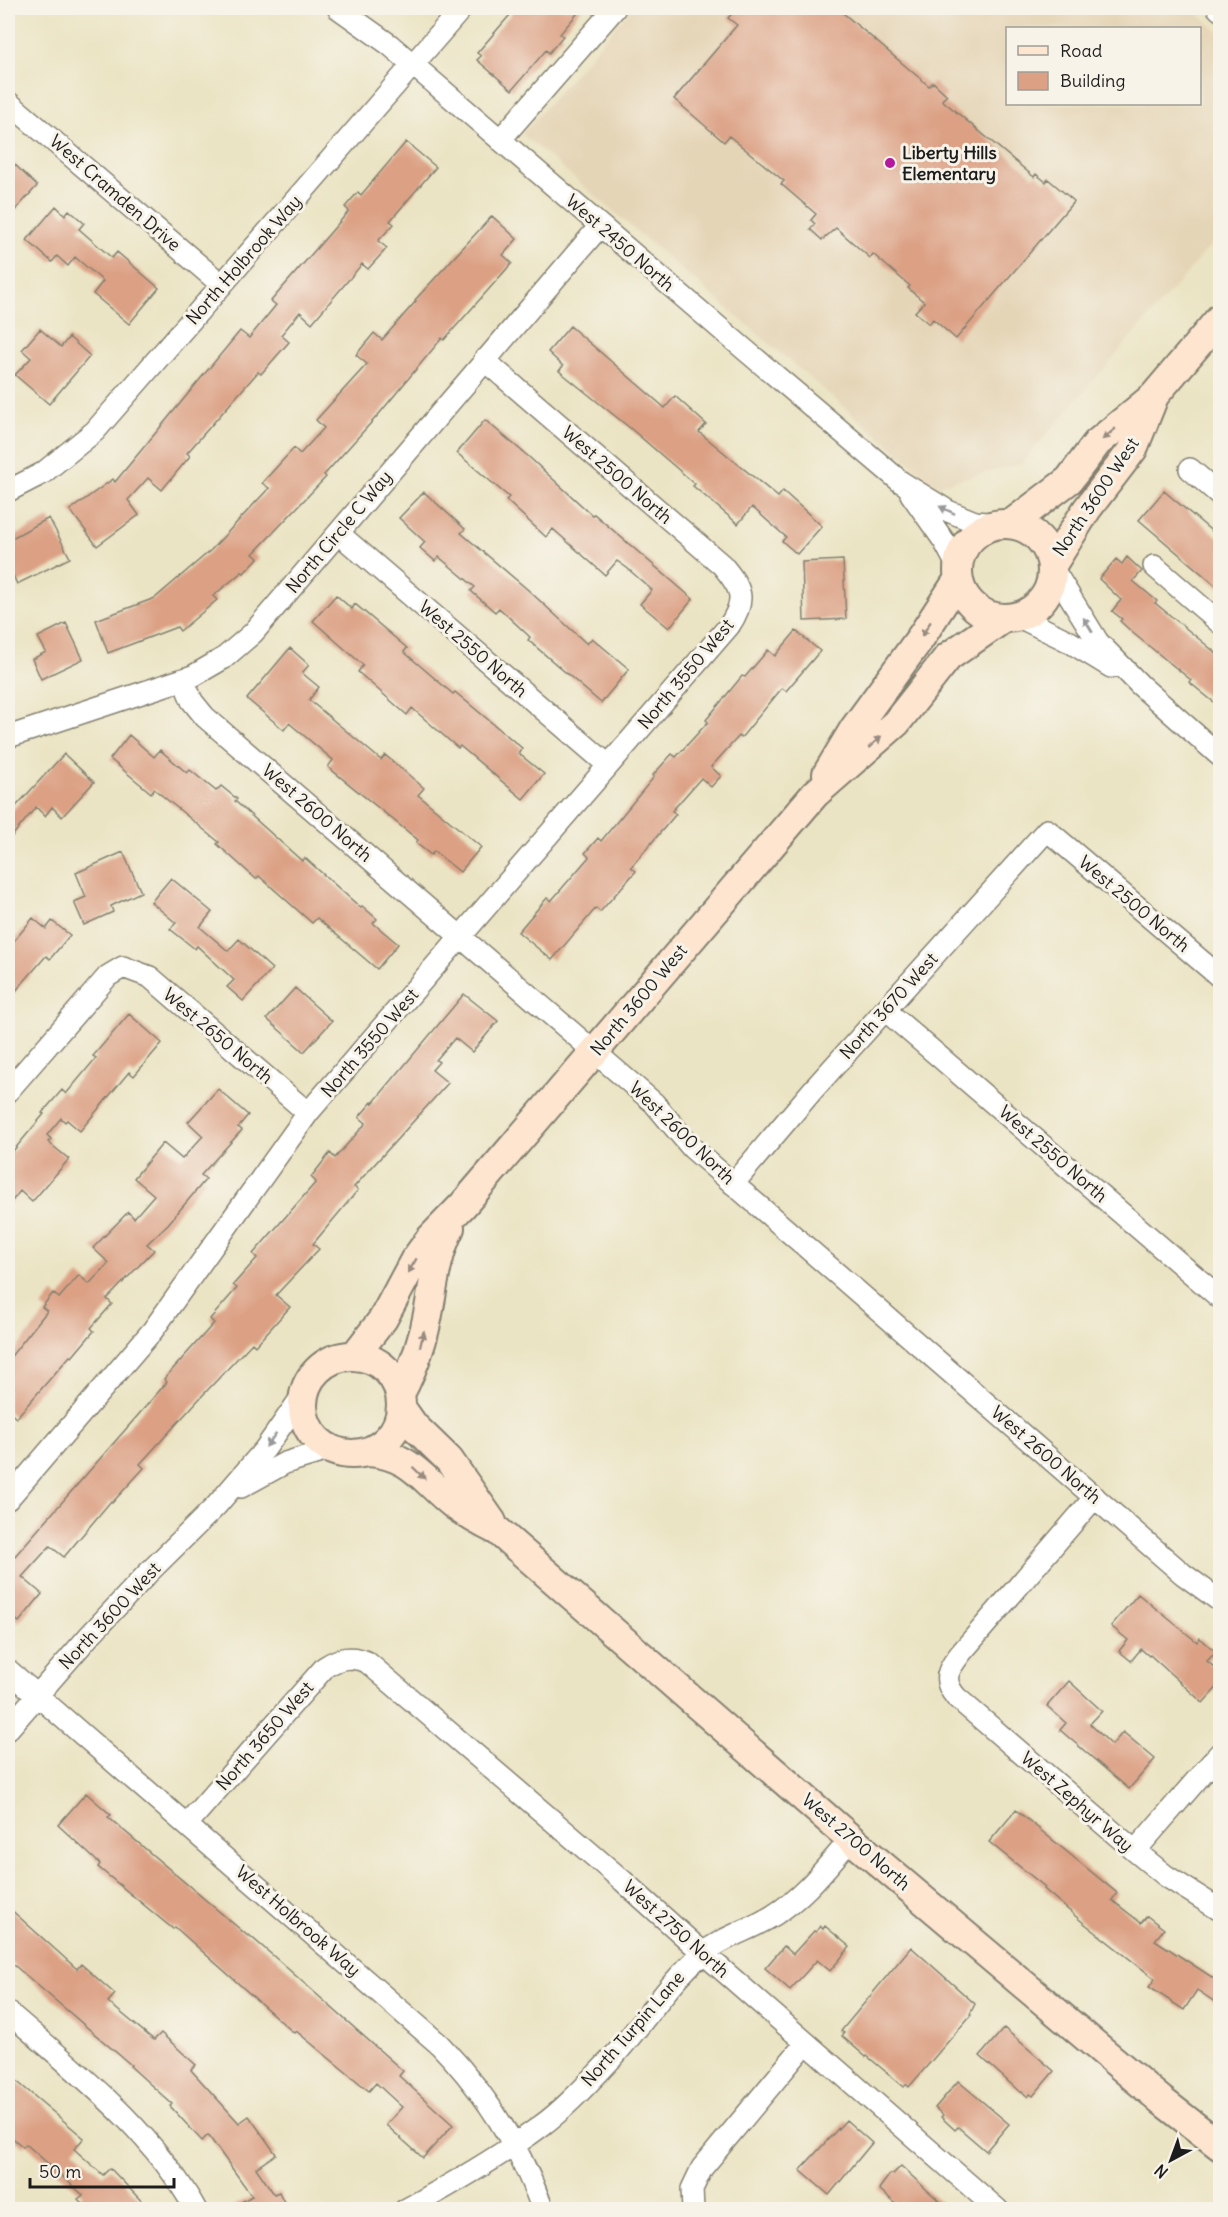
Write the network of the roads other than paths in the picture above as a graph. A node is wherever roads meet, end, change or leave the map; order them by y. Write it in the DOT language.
graph roads {
  1 [pos="338,8"];
  2 [pos="462,8"];
  3 [pos="615,8"];
  4 [pos="412,64"];
  5 [pos="8,102"];
  6 [pos="500,140"];
  7 [pos="600,226"];
  8 [pos="222,285"];
  9 [pos="1221,318"];
  10 [pos="484,360"];
  11 [pos="1154,396"];
  12 [pos="1190,469"];
  13 [pos="902,482"];
  14 [pos="8,491"];
  15 [pos="1221,495"];
  16 [pos="1005,524"];
  17 [pos="338,533"];
  18 [pos="1154,566"];
  19 [pos="1052,567"];
  20 [pos="958,574"];
  21 [pos="741,596"];
  22 [pos="1010,617"];
  23 [pos="1221,623"];
  24 [pos="183,679"];
  25 [pos="1140,685"];
  26 [pos="8,736"];
  27 [pos="1221,756"];
  28 [pos="608,765"];
  29 [pos="815,794"];
  30 [pos="1047,830"];
  31 [pos="462,937"];
  32 [pos="1221,977"];
  33 [pos="885,1010"];
  34 [pos="595,1052"];
  35 [pos="8,1091"];
  36 [pos="308,1113"];
  37 [pos="733,1184"];
  38 [pos="463,1205"];
  39 [pos="1221,1298"];
  40 [pos="355,1355"];
  41 [pos="305,1392"];
  42 [pos="401,1401"];
  43 [pos="331,1449"];
  44 [pos="367,1452"];
  45 [pos="1095,1497"];
  46 [pos="8,1499"];
  47 [pos="216,1506"];
  48 [pos="498,1531"];
  49 [pos="1221,1601"];
  50 [pos="349,1657"];
  51 [pos="8,1670"];
  52 [pos="37,1695"];
  53 [pos="8,1729"];
  54 [pos="1221,1753"];
  55 [pos="187,1824"];
  56 [pos="851,1839"];
  57 [pos="1135,1851"];
  58 [pos="1221,1910"];
  59 [pos="703,1953"];
  60 [pos="8,2012"];
  61 [pos="806,2043"];
  62 [pos="514,2144"];
  63 [pos="1221,2146"];
  64 [pos="196,2210"];
  65 [pos="405,2210"];
  66 [pos="543,2210"];
  67 [pos="693,2210"];
  68 [pos="998,2210"];
  1 -- 4 [label="street, West 2450 North"];
  2 -- 4 [label="street, North Holbrook Way"];
  3 -- 6 [label="street"];
  4 -- 6 [label="street, West 2450 North"];
  4 -- 8 [label="street, North Holbrook Way"];
  5 -- 8 [label="street, West Cramden Drive"];
  6 -- 7 [label="street, West 2450 North"];
  7 -- 10 [label="street, North Circle C Way"];
  7 -- 13 [label="street, West 2450 North"];
  8 -- 14 [label="street, North Holbrook Way"];
  9 -- 11 [label="street, North 3600 West"];
  10 -- 17 [label="street, North Circle C Way"];
  10 -- 21 [label="street, West 2500 North"];
  11 -- 16 [label="street, North 3600 West, one-way"];
  11 -- 19 [label="street, North 3600 West"];
  12 -- 15 [label="street"];
  16 -- 13 [label="street, West 2450 North, one-way"];
  13 -- 20 [label="street, West 2450 North"];
  16 -- 19 [label="street"];
  16 -- 20 [label="street"];
  17 -- 24 [label="street, North Circle C Way"];
  17 -- 28 [label="street, West 2550 North"];
  18 -- 23 [label="street"];
  19 -- 22 [label="street"];
  25 -- 19 [label="street, one-way"];
  20 -- 22 [label="street"];
  20 -- 29 [label="street, North 3600 West, one-way"];
  21 -- 28 [label="street, North 3550 West"];
  22 -- 25 [label="street"];
  29 -- 22 [label="street, North 3600 West, one-way"];
  24 -- 26 [label="street, North Circle C Way"];
  24 -- 31 [label="street, West 2600 North"];
  25 -- 27 [label="street"];
  28 -- 31 [label="street, North 3550 West"];
  29 -- 34 [label="street, North 3600 West"];
  30 -- 32 [label="street, West 2500 North"];
  30 -- 33 [label="street, North 3670 West"];
  31 -- 34 [label="street, West 2600 North"];
  31 -- 36 [label="street, North 3550 West"];
  33 -- 37 [label="street, North 3670 West"];
  33 -- 39 [label="street, West 2550 North"];
  34 -- 37 [label="street, West 2600 North"];
  34 -- 38 [label="street, North 3600 West"];
  35 -- 36 [label="street, West 2650 North"];
  36 -- 46 [label="street, North 3550 West"];
  37 -- 45 [label="street, West 2600 North"];
  38 -- 40 [label="street, North 3600 West, one-way"];
  42 -- 38 [label="street, North 3600 West, one-way"];
  40 -- 41 [label="street"];
  40 -- 42 [label="street"];
  41 -- 43 [label="street"];
  41 -- 47 [label="street, North 3600 West, one-way"];
  42 -- 44 [label="street"];
  42 -- 48 [label="street, West 2700 North"];
  43 -- 44 [label="street"];
  43 -- 47 [label="street, North 3600 West"];
  44 -- 48 [label="street, West 2700 North, one-way"];
  45 -- 49 [label="street, West 2600 North"];
  45 -- 57 [label="street, West Zephyr Way"];
  47 -- 52 [label="street, North 3600 West"];
  48 -- 56 [label="street, West 2700 North"];
  50 -- 55 [label="street, North 3650 West"];
  50 -- 59 [label="street, West 2750 North"];
  51 -- 52 [label="street, West Holbrook Way"];
  52 -- 53 [label="street, North 3600 West"];
  52 -- 55 [label="street, West Holbrook Way"];
  54 -- 57 [label="street"];
  55 -- 62 [label="street, West Holbrook Way"];
  56 -- 59 [label="street, North Turpin Lane"];
  56 -- 63 [label="street, West 2700 North"];
  57 -- 58 [label="street, West Zephyr Way"];
  59 -- 61 [label="street, West 2750 North"];
  59 -- 62 [label="street, North Turpin Lane"];
  60 -- 64 [label="street"];
  61 -- 67 [label="street"];
  61 -- 68 [label="street, West 2750 North"];
  62 -- 65 [label="street, North Turpin Lane"];
  62 -- 66 [label="street, West Holbrook Way"];
}
